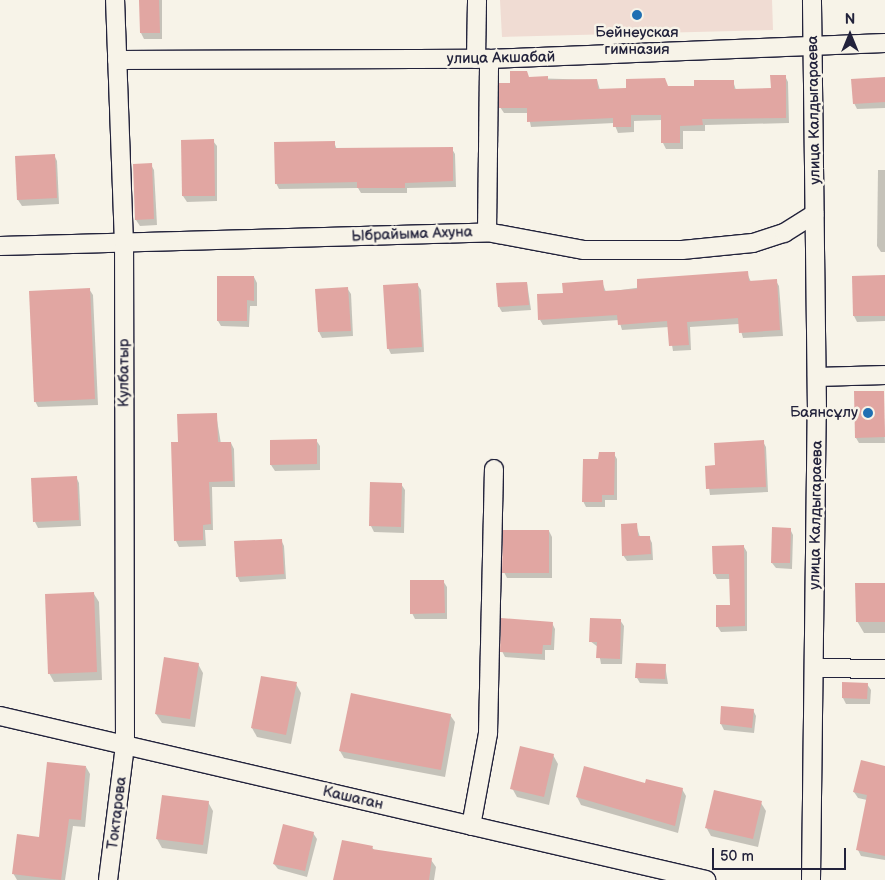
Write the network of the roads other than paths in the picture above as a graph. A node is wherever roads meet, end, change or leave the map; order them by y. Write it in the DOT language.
graph roads {
  1 [pos="115,0"];
  2 [pos="476,0"];
  3 [pos="812,0"];
  4 [pos="885,43"];
  5 [pos="813,45"];
  6 [pos="483,59"];
  7 [pos="117,60"];
  8 [pos="815,214"];
  9 [pos="488,232"];
  10 [pos="124,244"];
  11 [pos="0,246"];
  12 [pos="885,375"];
  13 [pos="817,377"];
  14 [pos="494,469"];
  15 [pos="814,668"];
  16 [pos="885,669"];
  17 [pos="0,716"];
  18 [pos="125,745"];
  19 [pos="471,826"];
  20 [pos="108,880"];
  21 [pos="706,880"];
  22 [pos="811,880"];
  1 -- 7 [label="street, Кулбатыр"];
  2 -- 6 [label="street"];
  3 -- 5 [label="street, улица Калдыгараева"];
  4 -- 5 [label="street, улица Акшабай"];
  5 -- 6 [label="street, улица Акшабай"];
  5 -- 8 [label="street, улица Калдыгараева"];
  6 -- 7 [label="street, улица Акшабай"];
  6 -- 9 [label="street"];
  7 -- 10 [label="street, Кулбатыр"];
  8 -- 9 [label="street, Ыбрайыма Ахуна"];
  8 -- 13 [label="street, улица Калдыгараева"];
  9 -- 10 [label="street, Ыбрайыма Ахуна"];
  10 -- 11 [label="street, Ыбрайыма Ахуна"];
  10 -- 18 [label="street, Кулбатыр"];
  12 -- 13 [label="street"];
  13 -- 15 [label="street, улица Калдыгараева"];
  14 -- 19 [label="street"];
  15 -- 16 [label="street"];
  15 -- 22 [label="street, улица Калдыгараева"];
  17 -- 18 [label="street, Кашаган"];
  18 -- 19 [label="street, Кашаган"];
  18 -- 20 [label="street, Токтарова"];
  19 -- 21 [label="street, Кашаган"];
}
